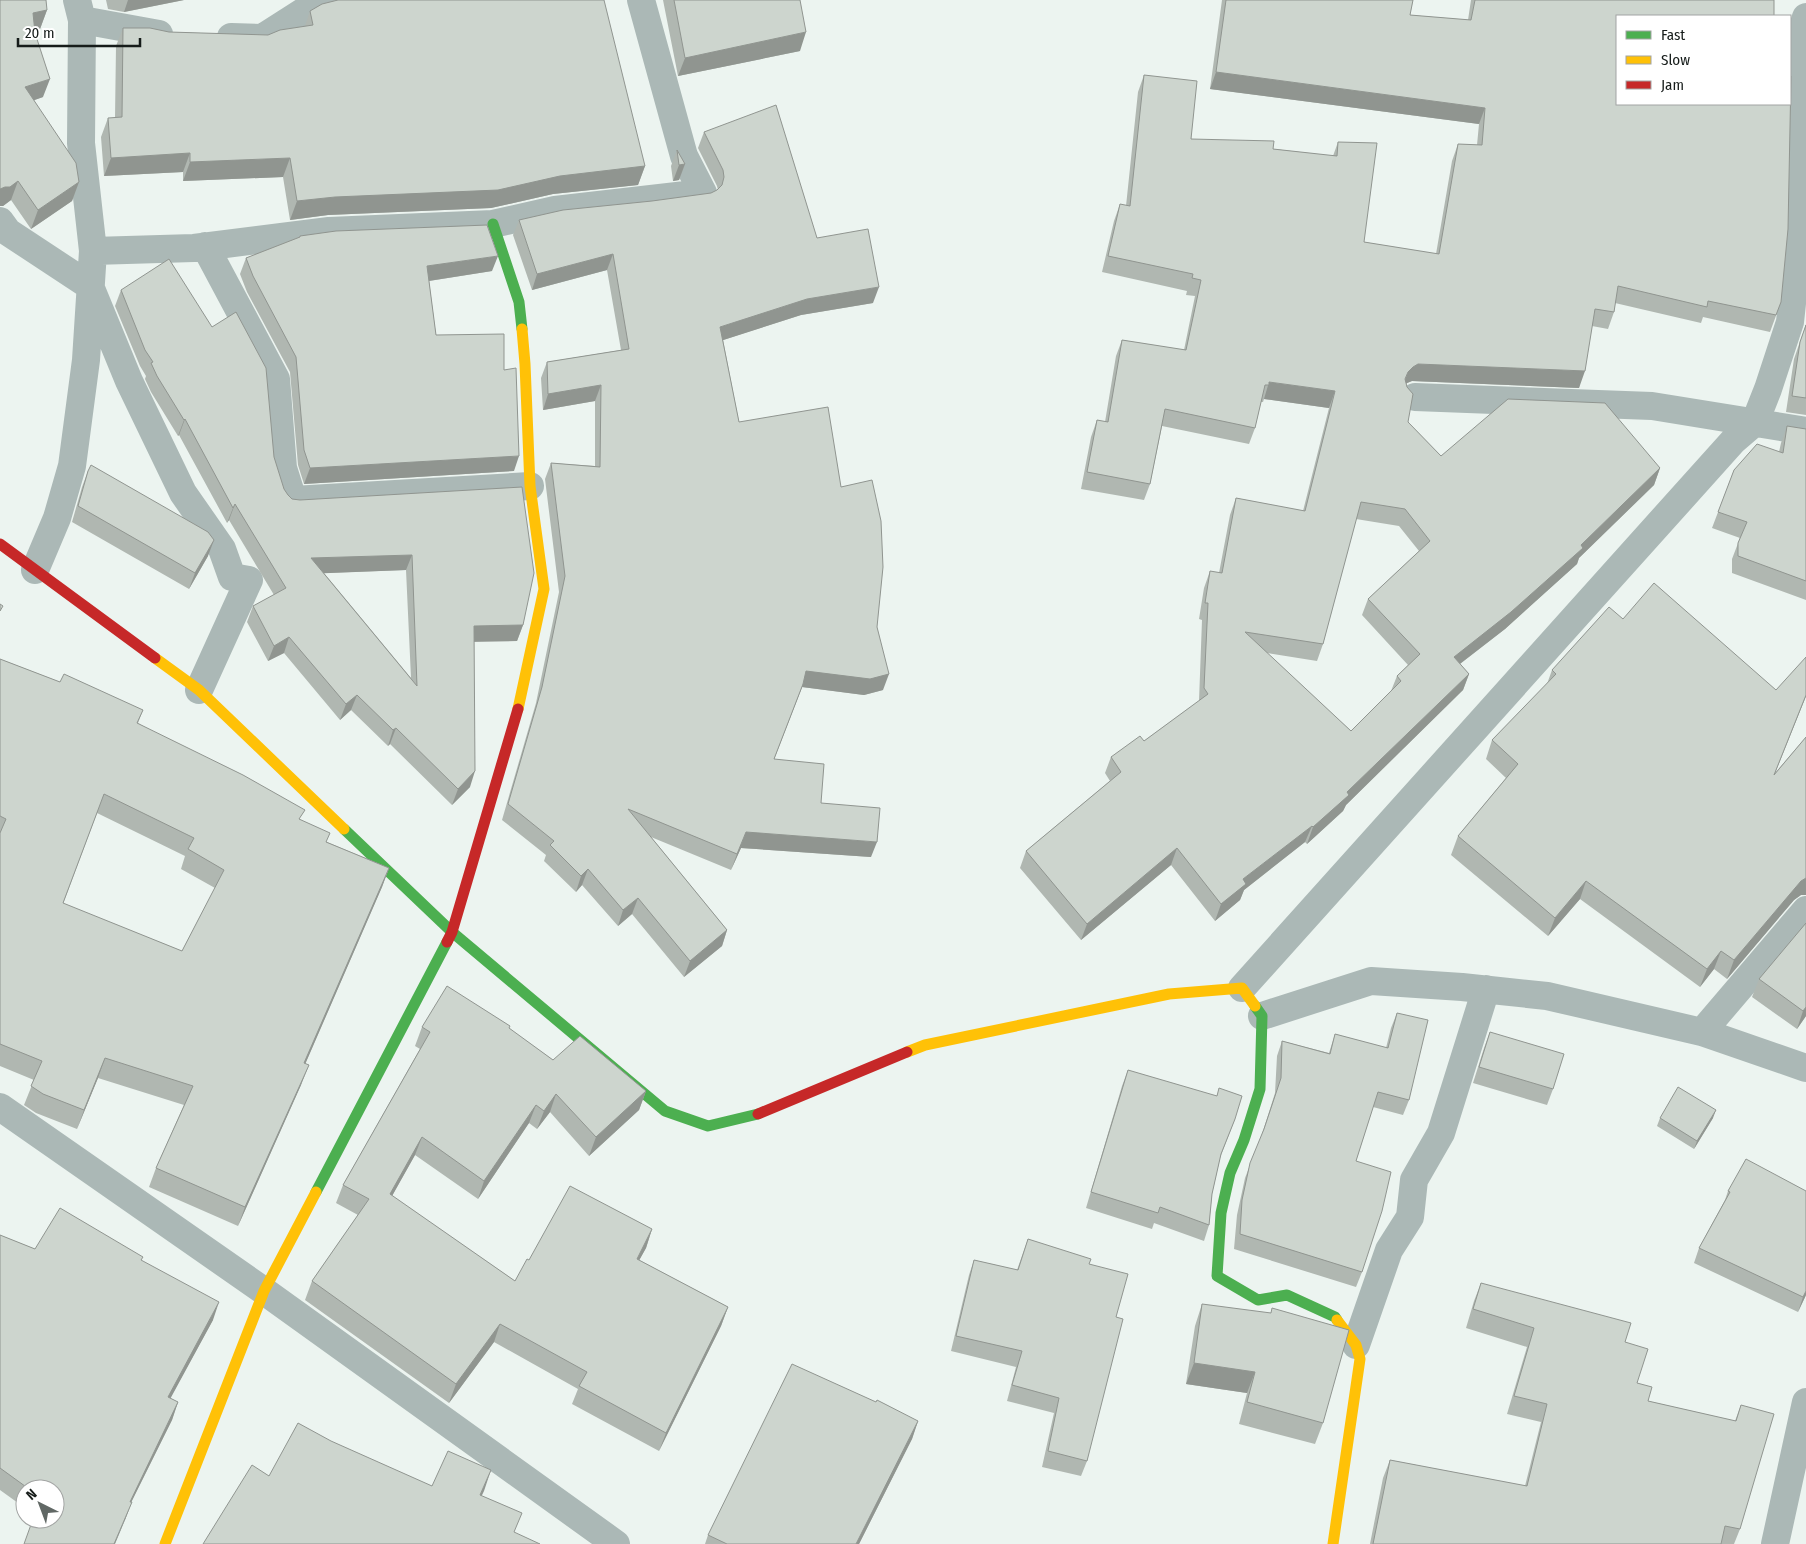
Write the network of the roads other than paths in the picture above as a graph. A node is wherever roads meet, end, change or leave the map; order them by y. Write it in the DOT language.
graph roads {
  1 [pos="343,0"];
  2 [pos="641,0"];
  3 [pos="80,10"];
  4 [pos="1806,17"];
  5 [pos="493,224"];
  6 [pos="3,229"];
  7 [pos="205,246"];
  8 [pos="93,251"];
  9 [pos="90,286"];
  10 [pos="1416,397"];
  11 [pos="1756,422"];
  12 [pos="1806,430"];
  13 [pos="530,486"];
  14 [pos="0,544"];
  15 [pos="35,570"];
  16 [pos="199,690"];
  17 [pos="1806,910"];
  18 [pos="452,932"];
  19 [pos="1242,988"];
  20 [pos="1486,990"];
  21 [pos="1262,1016"];
  22 [pos="1702,1032"];
  23 [pos="1806,1068"];
  24 [pos="0,1108"];
  25 [pos="264,1291"];
  26 [pos="1356,1345"];
  27 [pos="1806,1402"];
  28 [pos="165,1544"];
  29 [pos="616,1544"];
  30 [pos="1333,1544"];
  31 [pos="1775,1544"];
  1 -- 3 [label="street"];
  2 -- 5 [label="street"];
  3 -- 8 [label="street"];
  4 -- 11 [label="street"];
  5 -- 7 [label="street"];
  5 -- 13 [label="street"];
  6 -- 9 [label="street"];
  7 -- 8 [label="street"];
  7 -- 13 [label="street"];
  8 -- 9 [label="street"];
  9 -- 15 [label="street"];
  9 -- 16 [label="street"];
  10 -- 11 [label="street"];
  11 -- 12 [label="street"];
  11 -- 19 [label="street"];
  13 -- 18 [label="street"];
  14 -- 15 [label="street"];
  15 -- 16 [label="street"];
  16 -- 18 [label="street"];
  17 -- 22 [label="street"];
  18 -- 19 [label="street"];
  18 -- 25 [label="street"];
  19 -- 21 [label="street"];
  20 -- 21 [label="street"];
  20 -- 22 [label="street"];
  20 -- 26 [label="street"];
  21 -- 26 [label="street"];
  22 -- 23 [label="street"];
  24 -- 25 [label="street"];
  25 -- 28 [label="street"];
  25 -- 29 [label="street"];
  26 -- 30 [label="street"];
  27 -- 31 [label="street"];
}
